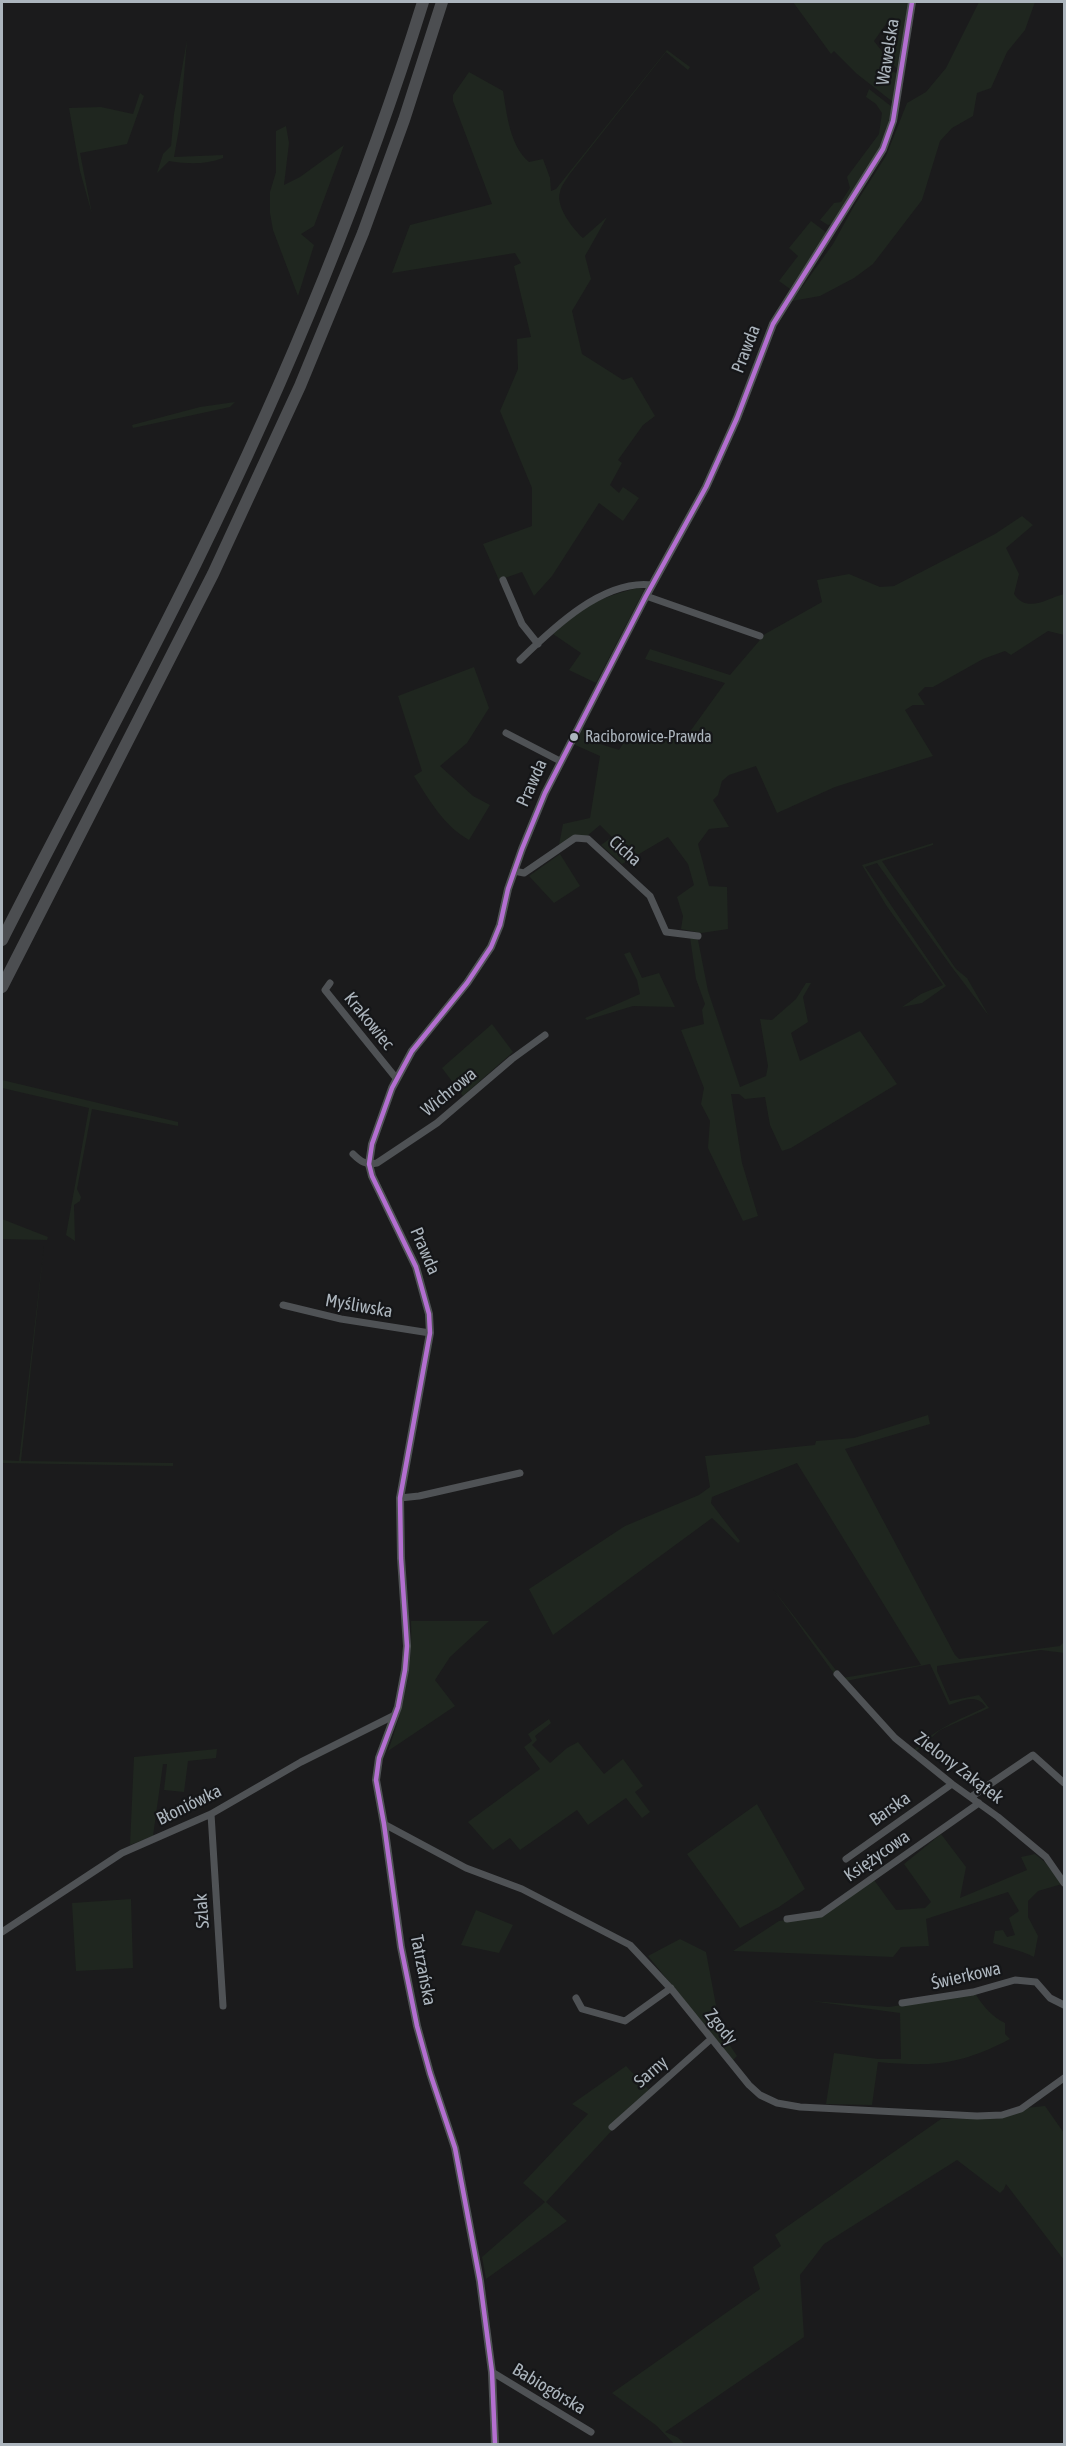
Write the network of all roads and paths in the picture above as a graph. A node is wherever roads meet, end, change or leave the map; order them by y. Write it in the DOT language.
graph roads {
  1 [pos="423,2"];
  2 [pos="442,2"];
  3 [pos="912,2"];
  4 [pos="896,107"];
  5 [pos="503,579"];
  6 [pos="652,585"];
  7 [pos="646,596"];
  8 [pos="760,636"];
  9 [pos="538,644"];
  10 [pos="520,660"];
  11 [pos="506,733"];
  12 [pos="560,761"];
  13 [pos="514,871"];
  14 [pos="698,936"];
  15 [pos="2,940"];
  16 [pos="330,983"];
  17 [pos="2,987"];
  18 [pos="544,1035"];
  19 [pos="396,1078"];
  20 [pos="353,1154"];
  21 [pos="369,1164"];
  22 [pos="283,1305"];
  23 [pos="430,1333"];
  24 [pos="520,1473"];
  25 [pos="400,1498"];
  26 [pos="837,1674"];
  27 [pos="396,1715"];
  28 [pos="1065,1783"];
  29 [pos="952,1784"];
  30 [pos="971,1797"];
  31 [pos="979,1803"];
  32 [pos="211,1814"];
  33 [pos="384,1824"];
  34 [pos="846,1859"];
  35 [pos="1065,1883"];
  36 [pos="787,1919"];
  37 [pos="2,1932"];
  38 [pos="671,1988"];
  39 [pos="576,1998"];
  40 [pos="902,2003"];
  41 [pos="1065,2005"];
  42 [pos="224,2006"];
  43 [pos="711,2039"];
  44 [pos="1065,2078"];
  45 [pos="612,2127"];
  46 [pos="492,2372"];
  47 [pos="591,2432"];
  48 [pos="495,2445"];
  1 -- 15 [label="highway"];
  2 -- 17 [label="highway"];
  3 -- 4 [label="street, Wawelska"];
  4 -- 6 [label="street, Prawda"];
  5 -- 9 [label="street"];
  6 -- 7 [label="street, Prawda"];
  6 -- 9 [label="street"];
  7 -- 8 [label="street"];
  7 -- 12 [label="street, Prawda"];
  9 -- 10 [label="street"];
  11 -- 12 [label="street"];
  12 -- 13 [label="street, Prawda"];
  13 -- 14 [label="street, Cicha"];
  13 -- 19 [label="street, Prawda"];
  16 -- 19 [label="street, Krakowiec"];
  18 -- 21 [label="street, Wichrowa"];
  19 -- 21 [label="street, Prawda"];
  20 -- 21 [label="street"];
  21 -- 23 [label="street, Prawda"];
  22 -- 23 [label="street, Myśliwska"];
  23 -- 25 [label="street, Prawda"];
  24 -- 25 [label="street"];
  25 -- 27 [label="street, Tatrzańska"];
  26 -- 29 [label="street, Zielony Zakątek"];
  27 -- 32 [label="street, Błoniówka"];
  27 -- 33 [label="street, Tatrzańska"];
  28 -- 30 [label="street"];
  29 -- 30 [label="street, Zielony Zakątek"];
  29 -- 34 [label="street, Barska"];
  30 -- 31 [label="street, Zielony Zakątek"];
  31 -- 35 [label="street, Zielony Zakątek"];
  31 -- 36 [label="street, Księżycowa"];
  32 -- 37 [label="street, Błoniówka"];
  32 -- 42 [label="street, Szlak"];
  33 -- 38 [label="street, Zgody"];
  33 -- 46 [label="street, Tatrzańska"];
  38 -- 39 [label="street"];
  38 -- 43 [label="street, Zgody"];
  40 -- 41 [label="street, Świerkowa"];
  43 -- 44 [label="street, Zgody"];
  43 -- 45 [label="street, Sarny"];
  46 -- 47 [label="street, Babiogórska"];
  46 -- 48 [label="street, Tatrzańska"];
}
